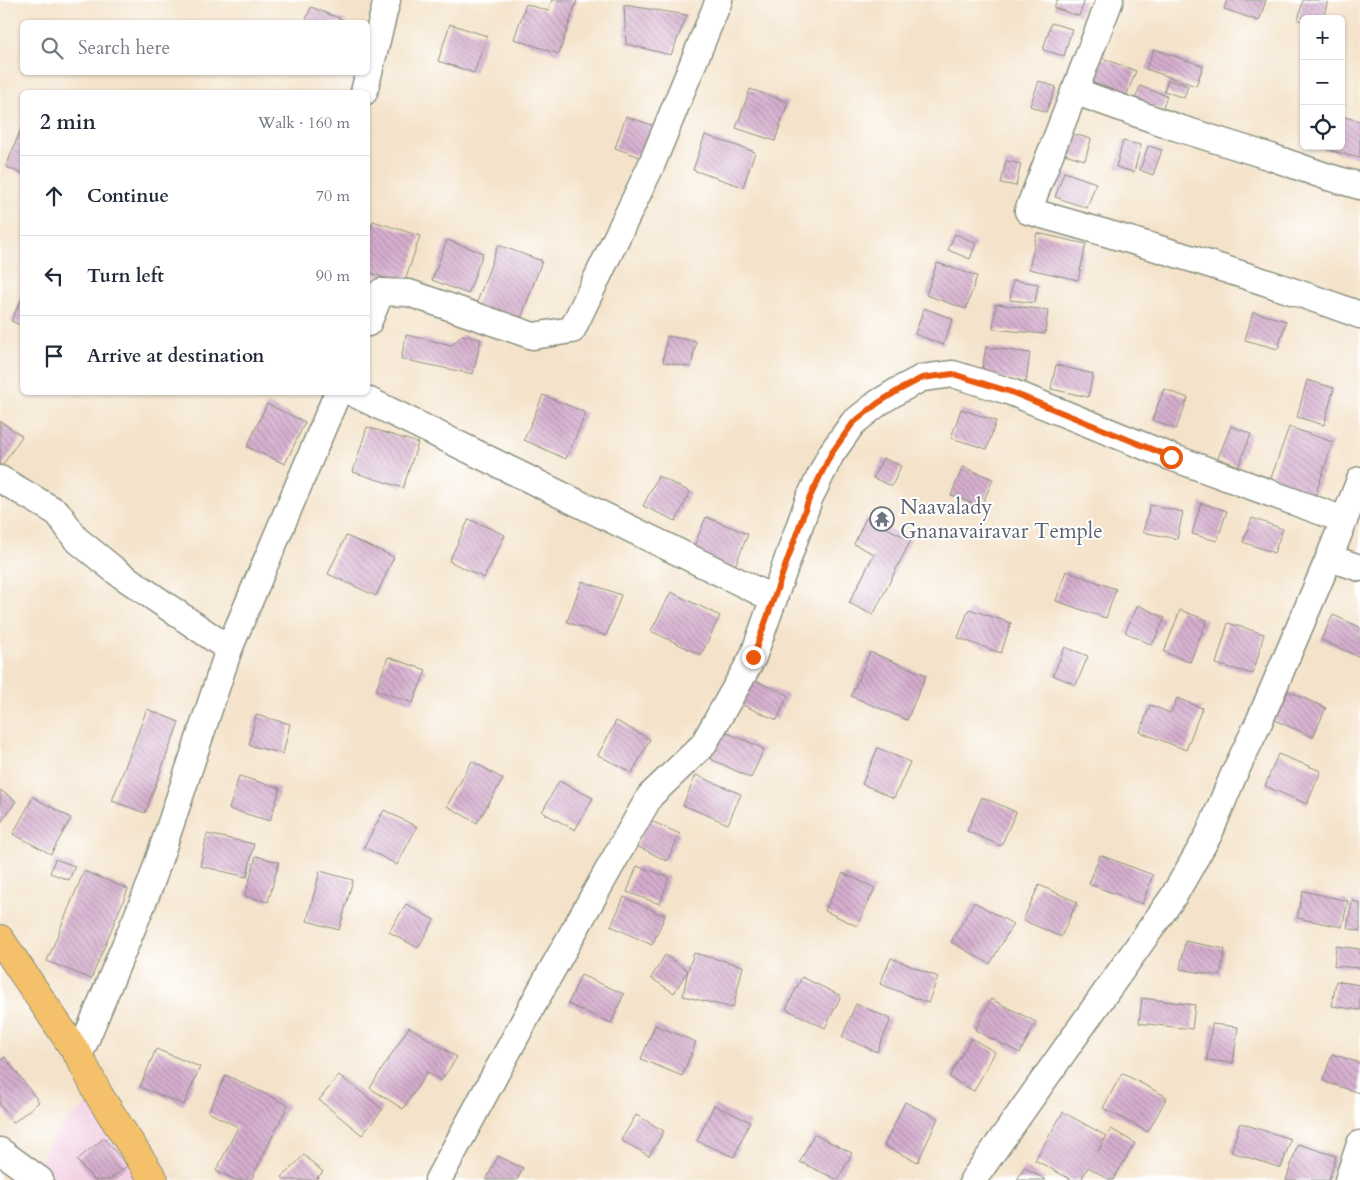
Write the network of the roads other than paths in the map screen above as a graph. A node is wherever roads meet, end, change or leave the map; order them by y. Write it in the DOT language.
graph roads {
  1 [pos="387,0"];
  2 [pos="719,0"];
  3 [pos="1110,0"];
  4 [pos="370,68"];
  5 [pos="368,75"];
  6 [pos="364,90"];
  7 [pos="1074,91"];
  8 [pos="1360,186"];
  9 [pos="374,288"];
  10 [pos="370,311"];
  11 [pos="1360,315"];
  12 [pos="337,395"];
  13 [pos="357,395"];
  14 [pos="0,480"];
  15 [pos="1360,480"];
  16 [pos="1344,520"];
  17 [pos="1329,558"];
  18 [pos="1360,568"];
  19 [pos="774,599"];
  20 [pos="229,649"];
  21 [pos="0,939"];
  22 [pos="79,1056"];
  23 [pos="1360,1144"];
  24 [pos="0,1151"];
  25 [pos="40,1180"];
  26 [pos="154,1180"];
  27 [pos="438,1180"];
  28 [pos="973,1180"];
  29 [pos="1348,1180"];
  1 -- 4 [label="street"];
  2 -- 9 [label="street"];
  3 -- 7 [label="street"];
  5 -- 6 [label="street"];
  7 -- 8 [label="street"];
  7 -- 11 [label="street"];
  9 -- 10 [label="street"];
  12 -- 20 [label="street"];
  13 -- 19 [label="street"];
  14 -- 20 [label="street"];
  15 -- 16 [label="street"];
  16 -- 17 [label="street"];
  16 -- 19 [label="street"];
  17 -- 18 [label="street"];
  17 -- 28 [label="street"];
  19 -- 27 [label="street"];
  20 -- 22 [label="street"];
  21 -- 22 [label="main road"];
  22 -- 26 [label="main road"];
  23 -- 29 [label="street"];
  24 -- 25 [label="street"];
}
